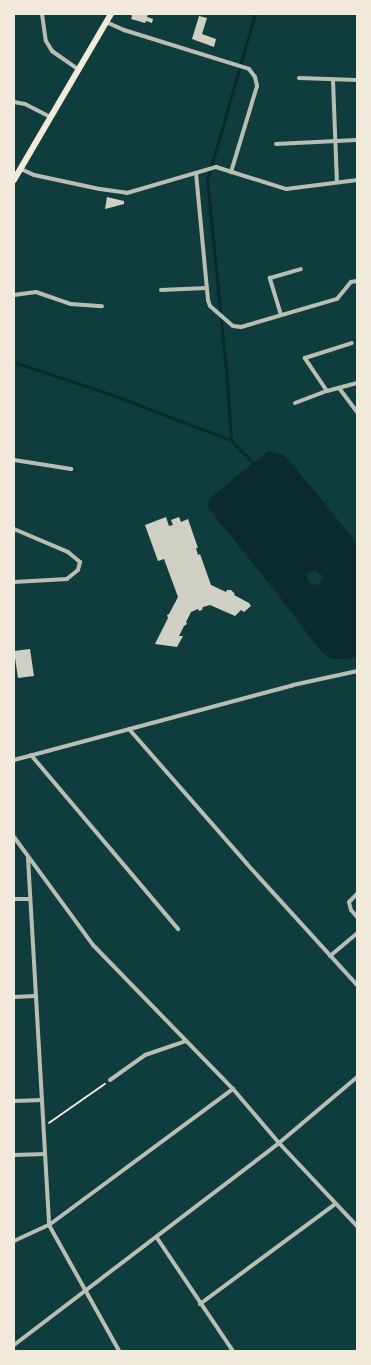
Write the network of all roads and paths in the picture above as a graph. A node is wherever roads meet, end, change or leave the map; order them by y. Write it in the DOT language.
graph roads {
  1 [pos="42,14"];
  2 [pos="111,14"];
  3 [pos="106,22"];
  4 [pos="79,70"];
  5 [pos="298,78"];
  6 [pos="333,80"];
  7 [pos="357,80"];
  8 [pos="14,102"];
  9 [pos="51,117"];
  10 [pos="357,140"];
  11 [pos="335,141"];
  12 [pos="276,144"];
  13 [pos="21,169"];
  14 [pos="232,172"];
  15 [pos="196,173"];
  16 [pos="14,180"];
  17 [pos="357,180"];
  18 [pos="337,182"];
  19 [pos="301,269"];
  20 [pos="357,281"];
  21 [pos="206,288"];
  22 [pos="161,290"];
  23 [pos="14,295"];
  24 [pos="102,306"];
  25 [pos="281,315"];
  26 [pos="352,343"];
  27 [pos="357,383"];
  28 [pos="339,388"];
  29 [pos="327,391"];
  30 [pos="295,403"];
  31 [pos="357,412"];
  32 [pos="14,460"];
  33 [pos="71,469"];
  34 [pos="14,529"];
  35 [pos="14,582"];
  36 [pos="357,671"];
  37 [pos="129,729"];
  38 [pos="31,755"];
  39 [pos="14,760"];
  40 [pos="14,837"];
  41 [pos="28,857"];
  42 [pos="357,894"];
  43 [pos="30,898"];
  44 [pos="14,899"];
  45 [pos="357,917"];
  46 [pos="178,929"];
  47 [pos="357,933"];
  48 [pos="330,956"];
  49 [pos="357,985"];
  50 [pos="35,996"];
  51 [pos="14,997"];
  52 [pos="186,1041"];
  53 [pos="357,1077"];
  54 [pos="110,1080"];
  55 [pos="233,1089"];
  56 [pos="42,1100"];
  57 [pos="14,1101"];
  58 [pos="43,1127"];
  59 [pos="279,1143"];
  60 [pos="45,1154"];
  61 [pos="14,1155"];
  62 [pos="335,1204"];
  63 [pos="49,1225"];
  64 [pos="357,1226"];
  65 [pos="157,1238"];
  66 [pos="14,1241"];
  67 [pos="85,1290"];
  68 [pos="200,1304"];
  69 [pos="14,1345"];
  70 [pos="119,1351"];
  71 [pos="233,1351"];
  1 -- 4 [label="street"];
  2 -- 3 [label="main road"];
  3 -- 4 [label="main road"];
  3 -- 14 [label="street"];
  4 -- 9 [label="main road"];
  5 -- 6 [label="street"];
  6 -- 7 [label="street"];
  6 -- 11 [label="street"];
  8 -- 9 [label="street"];
  9 -- 13 [label="main road"];
  10 -- 11 [label="street"];
  11 -- 12 [label="street"];
  11 -- 18 [label="street"];
  13 -- 15 [label="street"];
  13 -- 16 [label="main road"];
  14 -- 15 [label="street"];
  14 -- 18 [label="street"];
  15 -- 21 [label="street"];
  17 -- 18 [label="street"];
  19 -- 25 [label="street"];
  20 -- 25 [label="street"];
  21 -- 22 [label="street"];
  21 -- 25 [label="street"];
  23 -- 24 [label="street"];
  26 -- 29 [label="street"];
  27 -- 28 [label="street"];
  28 -- 29 [label="street"];
  28 -- 31 [label="street"];
  29 -- 30 [label="street"];
  32 -- 33 [label="street"];
  34 -- 35 [label="street"];
  36 -- 37 [label="street"];
  37 -- 38 [label="street"];
  37 -- 48 [label="street"];
  38 -- 39 [label="street"];
  38 -- 46 [label="street"];
  40 -- 41 [label="street"];
  41 -- 43 [label="street"];
  41 -- 52 [label="street"];
  42 -- 45 [label="street"];
  43 -- 44 [label="street"];
  43 -- 50 [label="street"];
  47 -- 48 [label="street"];
  48 -- 49 [label="street"];
  50 -- 51 [label="street"];
  50 -- 56 [label="street"];
  52 -- 54 [label="street"];
  52 -- 55 [label="street"];
  53 -- 59 [label="street"];
  54 -- 58 [label="path"];
  55 -- 59 [label="street"];
  55 -- 63 [label="street"];
  56 -- 57 [label="street"];
  56 -- 58 [label="street"];
  58 -- 60 [label="street"];
  59 -- 62 [label="street"];
  59 -- 65 [label="street"];
  60 -- 61 [label="street"];
  60 -- 63 [label="street"];
  62 -- 64 [label="street"];
  62 -- 68 [label="street"];
  63 -- 66 [label="street"];
  63 -- 67 [label="street"];
  65 -- 67 [label="street"];
  65 -- 68 [label="street"];
  67 -- 69 [label="street"];
  67 -- 70 [label="street"];
  68 -- 71 [label="street"];
}
